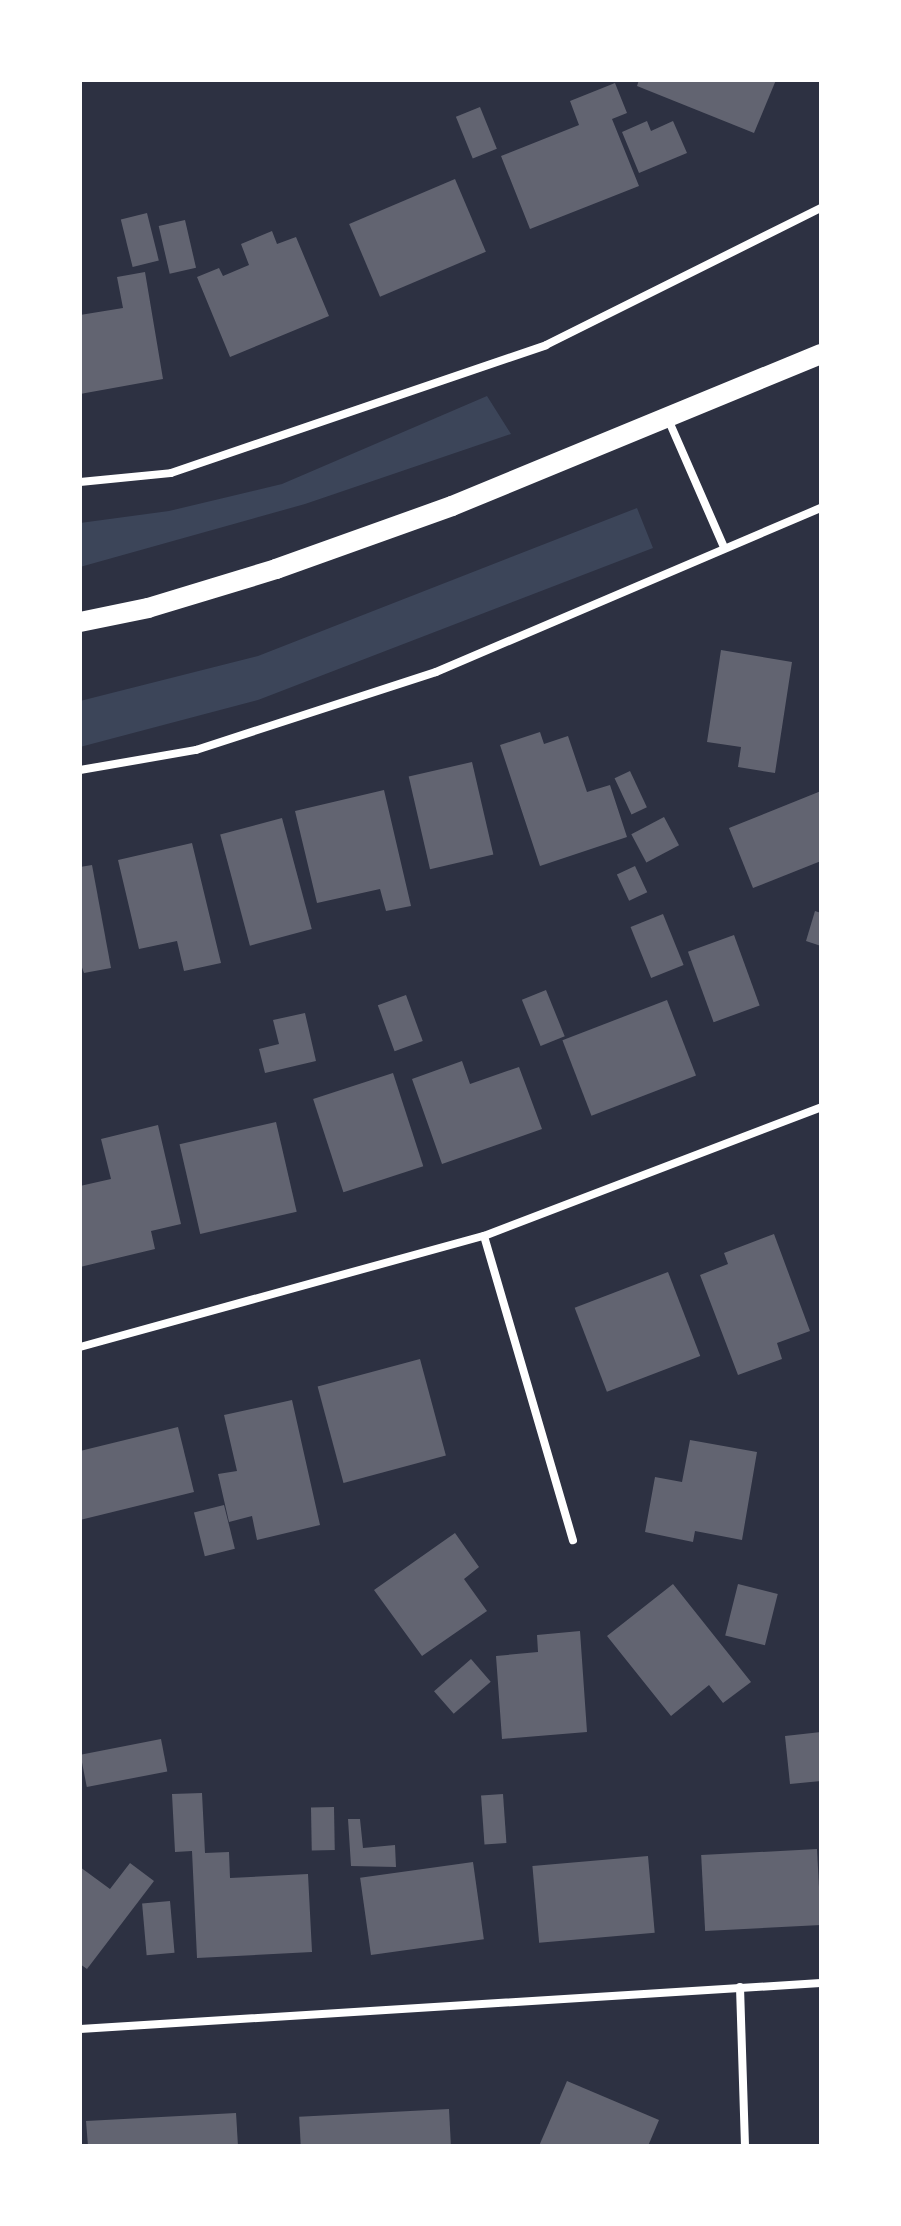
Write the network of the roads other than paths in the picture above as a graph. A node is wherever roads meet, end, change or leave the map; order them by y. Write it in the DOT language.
graph roads {
  1 [pos="821,208"];
  2 [pos="821,354"];
  3 [pos="668,419"];
  4 [pos="80,482"];
  5 [pos="821,508"];
  6 [pos="724,547"];
  7 [pos="80,622"];
  8 [pos="80,770"];
  9 [pos="821,1107"];
  10 [pos="484,1236"];
  11 [pos="80,1347"];
  12 [pos="573,1540"];
  13 [pos="821,1983"];
  14 [pos="740,1987"];
  15 [pos="80,2029"];
  16 [pos="745,2146"];
  1 -- 4 [label="street"];
  2 -- 3 [label="main road"];
  3 -- 6 [label="street"];
  3 -- 7 [label="main road"];
  5 -- 6 [label="street"];
  6 -- 8 [label="street"];
  9 -- 10 [label="street"];
  10 -- 11 [label="street"];
  10 -- 12 [label="street"];
  13 -- 14 [label="street"];
  14 -- 15 [label="street"];
  14 -- 16 [label="street"];
}
